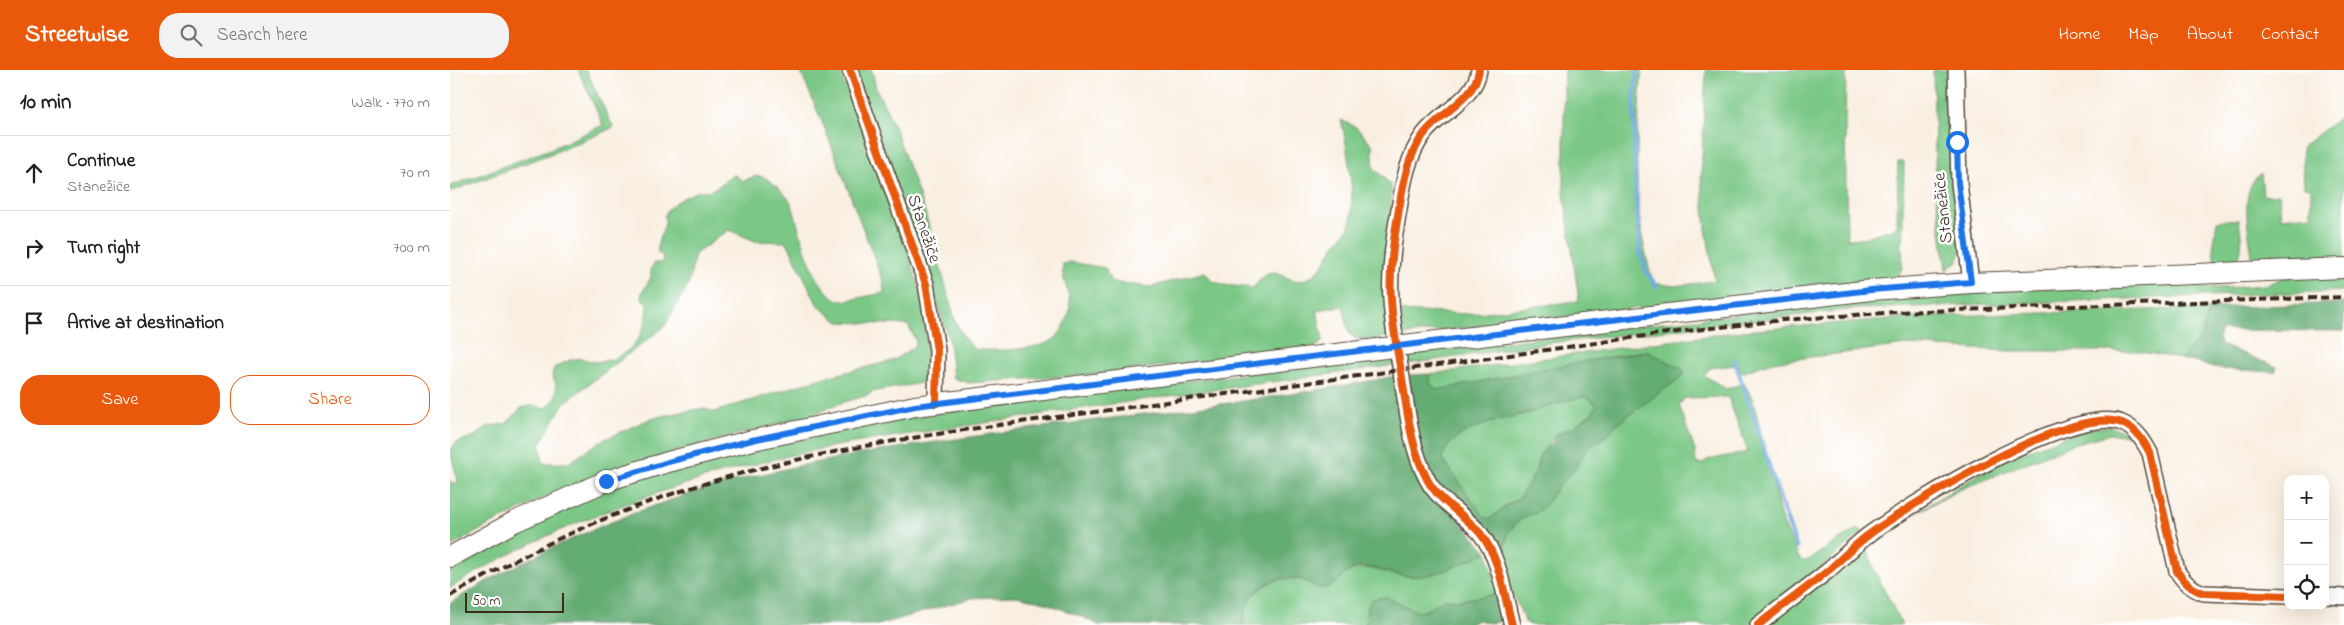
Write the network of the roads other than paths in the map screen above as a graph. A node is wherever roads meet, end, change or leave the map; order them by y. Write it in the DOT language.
graph roads {
  1 [pos="850,70"];
  2 [pos="1479,70"];
  3 [pos="1956,70"];
  4 [pos="2344,268"];
  5 [pos="1971,282"];
  6 [pos="936,404"];
  7 [pos="450,557"];
  8 [pos="2284,596"];
  9 [pos="2329,596"];
  10 [pos="2344,597"];
  11 [pos="1512,625"];
  12 [pos="1758,625"];
  1 -- 6 [label="street, Stanežiče"];
  2 -- 11 [label="street"];
  3 -- 5 [label="street, Stanežiče"];
  4 -- 5 [label="main road"];
  5 -- 6 [label="main road"];
  6 -- 7 [label="main road"];
  8 -- 12 [label="street"];
  9 -- 10 [label="street"];
}
